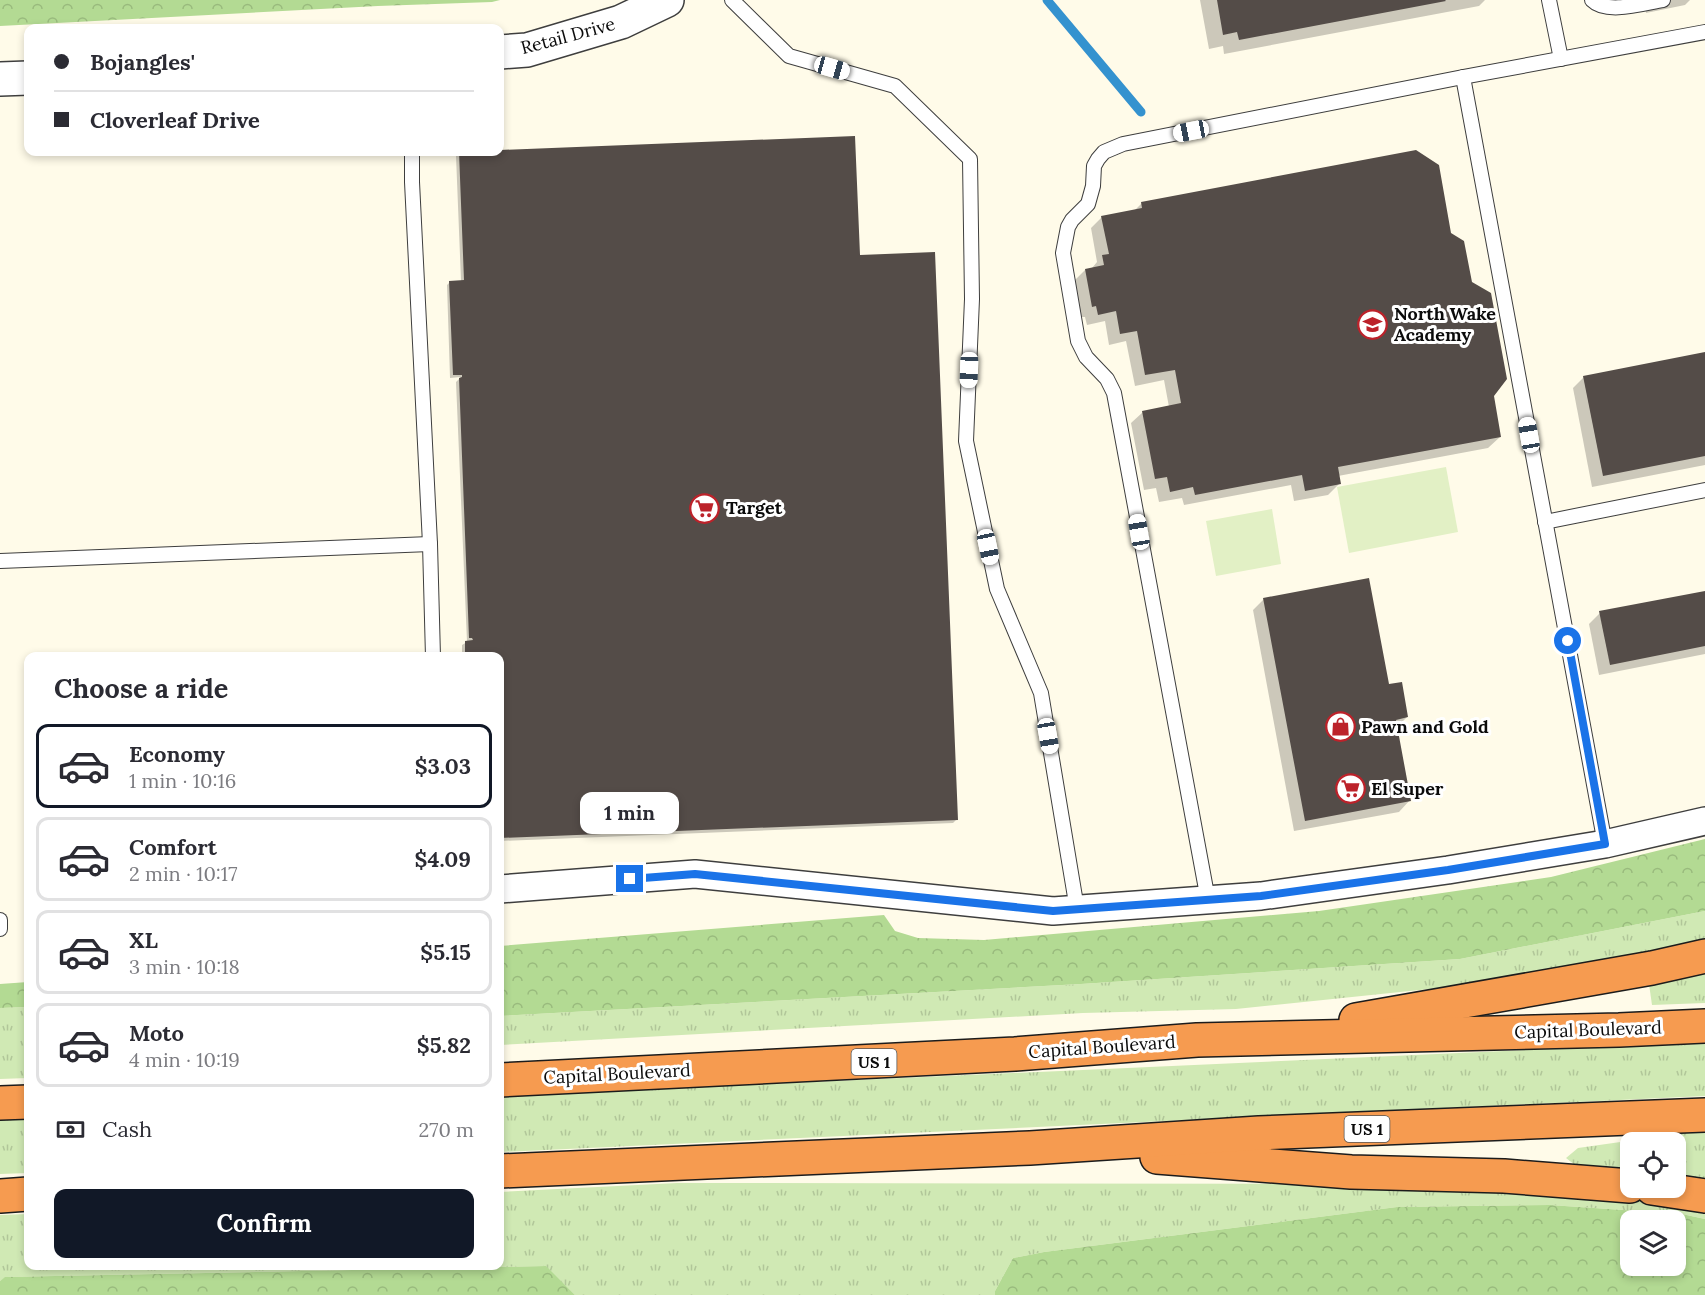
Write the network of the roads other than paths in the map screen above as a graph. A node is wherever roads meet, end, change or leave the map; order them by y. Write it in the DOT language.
graph roads {
  1 [pos="667,0"];
  2 [pos="732,0"];
  3 [pos="1549,0"];
  4 [pos="1592,0"];
  5 [pos="1663,0"];
  6 [pos="1705,32"];
  7 [pos="504,52"];
  8 [pos="1561,59"];
  9 [pos="1463,77"];
  10 [pos="24,78"];
  11 [pos="0,79"];
  12 [pos="412,156"];
  13 [pos="1705,490"];
  14 [pos="1545,522"];
  15 [pos="429,544"];
  16 [pos="0,561"];
  17 [pos="433,652"];
  18 [pos="1705,821"];
  19 [pos="1605,844"];
  20 [pos="504,889"];
  21 [pos="1208,900"];
  22 [pos="1077,909"];
  23 [pos="0,920"];
  24 [pos="0,929"];
  25 [pos="1705,956"];
  26 [pos="1705,1026"];
  27 [pos="1248,1039"];
  28 [pos="504,1080"];
  29 [pos="24,1102"];
  30 [pos="0,1103"];
  31 [pos="1705,1115"];
  32 [pos="1030,1148"];
  33 [pos="504,1171"];
  34 [pos="1620,1185"];
  35 [pos="1686,1193"];
  36 [pos="24,1194"];
  37 [pos="0,1196"];
  38 [pos="1705,1196"];
  1 -- 7 [label="street, Retail Drive"];
  2 -- 22 [label="lane"];
  3 -- 8 [label="lane"];
  4 -- 5 [label="lane"];
  6 -- 8 [label="lane"];
  8 -- 9 [label="lane"];
  9 -- 14 [label="lane"];
  9 -- 21 [label="lane"];
  10 -- 11 [label="street"];
  12 -- 15 [label="lane"];
  13 -- 14 [label="lane"];
  14 -- 19 [label="lane"];
  15 -- 16 [label="lane"];
  15 -- 17 [label="lane"];
  18 -- 19 [label="street"];
  19 -- 21 [label="street"];
  20 -- 22 [label="street"];
  21 -- 22 [label="street"];
  23 -- 24 [label="lane"];
  25 -- 27 [label="highway"];
  26 -- 27 [label="highway, Capital Boulevard / US 1"];
  27 -- 28 [label="highway, Capital Boulevard / US 1"];
  29 -- 30 [label="highway"];
  31 -- 32 [label="highway, US 1"];
  32 -- 33 [label="highway, US 1"];
  32 -- 34 [label="highway"];
  35 -- 38 [label="highway"];
  36 -- 37 [label="highway"];
}
